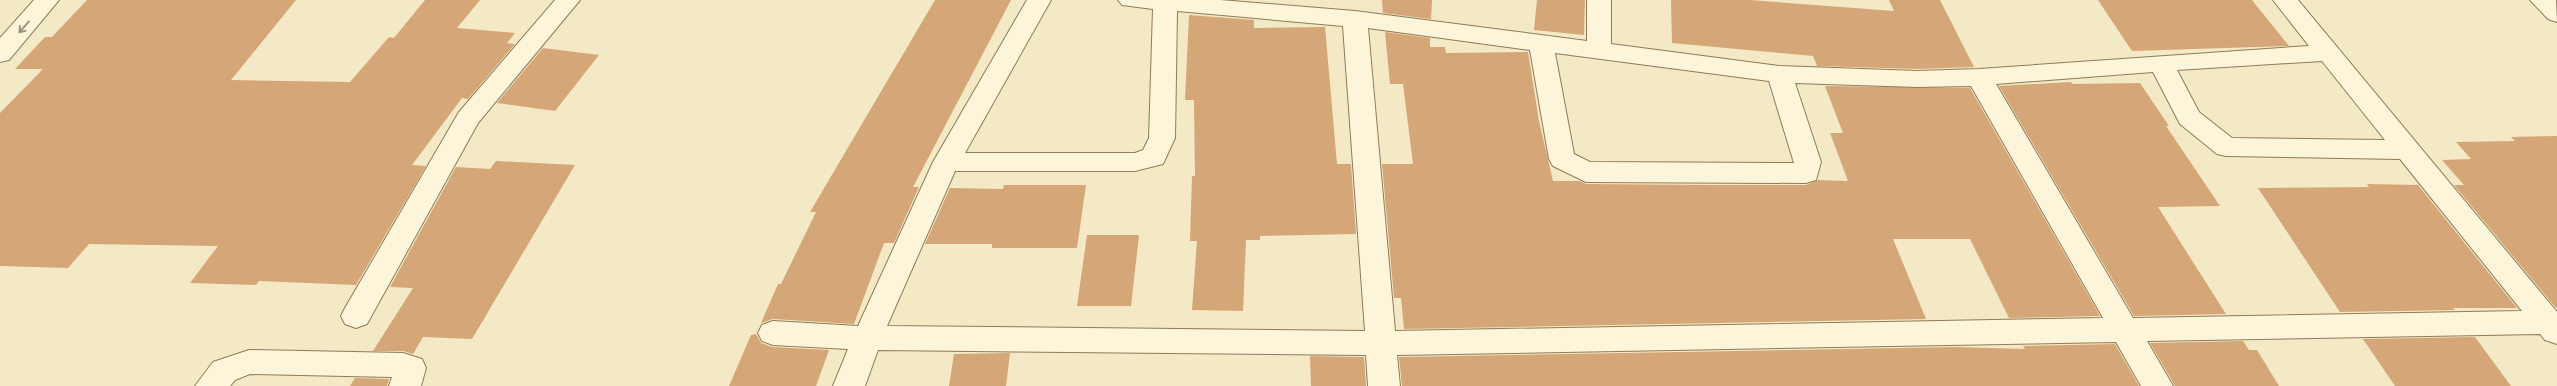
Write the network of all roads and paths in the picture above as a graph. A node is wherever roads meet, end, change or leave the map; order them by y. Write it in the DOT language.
graph roads {
  1 [pos="47,0"];
  2 [pos="568,0"];
  3 [pos="1039,0"];
  4 [pos="1130,0"];
  5 [pos="1599,0"];
  6 [pos="2285,0"];
  7 [pos="2542,0"];
  8 [pos="1166,4"];
  9 [pos="2557,14"];
  10 [pos="1355,19"];
  11 [pos="1541,43"];
  12 [pos="1598,50"];
  13 [pos="2328,53"];
  14 [pos="0,54"];
  15 [pos="2161,62"];
  16 [pos="1779,74"];
  17 [pos="1979,77"];
  18 [pos="2406,150"];
  19 [pos="946,162"];
  20 [pos="356,316"];
  21 [pos="2552,328"];
  22 [pos="2125,330"];
  23 [pos="773,333"];
  24 [pos="867,338"];
  25 [pos="1380,343"];
  26 [pos="211,386"];
  27 [pos="405,386"];
  28 [pos="849,386"];
  29 [pos="1384,386"];
  30 [pos="2157,386"];
  1 -- 14 [label="street, one-way"];
  2 -- 20 [label="street"];
  3 -- 19 [label="street"];
  4 -- 8 [label="street"];
  5 -- 12 [label="street"];
  6 -- 13 [label="street"];
  7 -- 9 [label="street"];
  8 -- 10 [label="street"];
  8 -- 19 [label="street"];
  10 -- 11 [label="street"];
  10 -- 25 [label="street"];
  11 -- 12 [label="street"];
  11 -- 16 [label="street"];
  12 -- 16 [label="street"];
  13 -- 15 [label="street"];
  13 -- 18 [label="street"];
  15 -- 17 [label="street"];
  15 -- 18 [label="street"];
  16 -- 17 [label="street"];
  17 -- 22 [label="street"];
  18 -- 21 [label="street"];
  19 -- 24 [label="street"];
  21 -- 22 [label="street"];
  22 -- 25 [label="street"];
  22 -- 30 [label="street"];
  23 -- 24 [label="street"];
  24 -- 25 [label="street"];
  24 -- 28 [label="street"];
  25 -- 29 [label="street"];
  26 -- 27 [label="street"];
}
